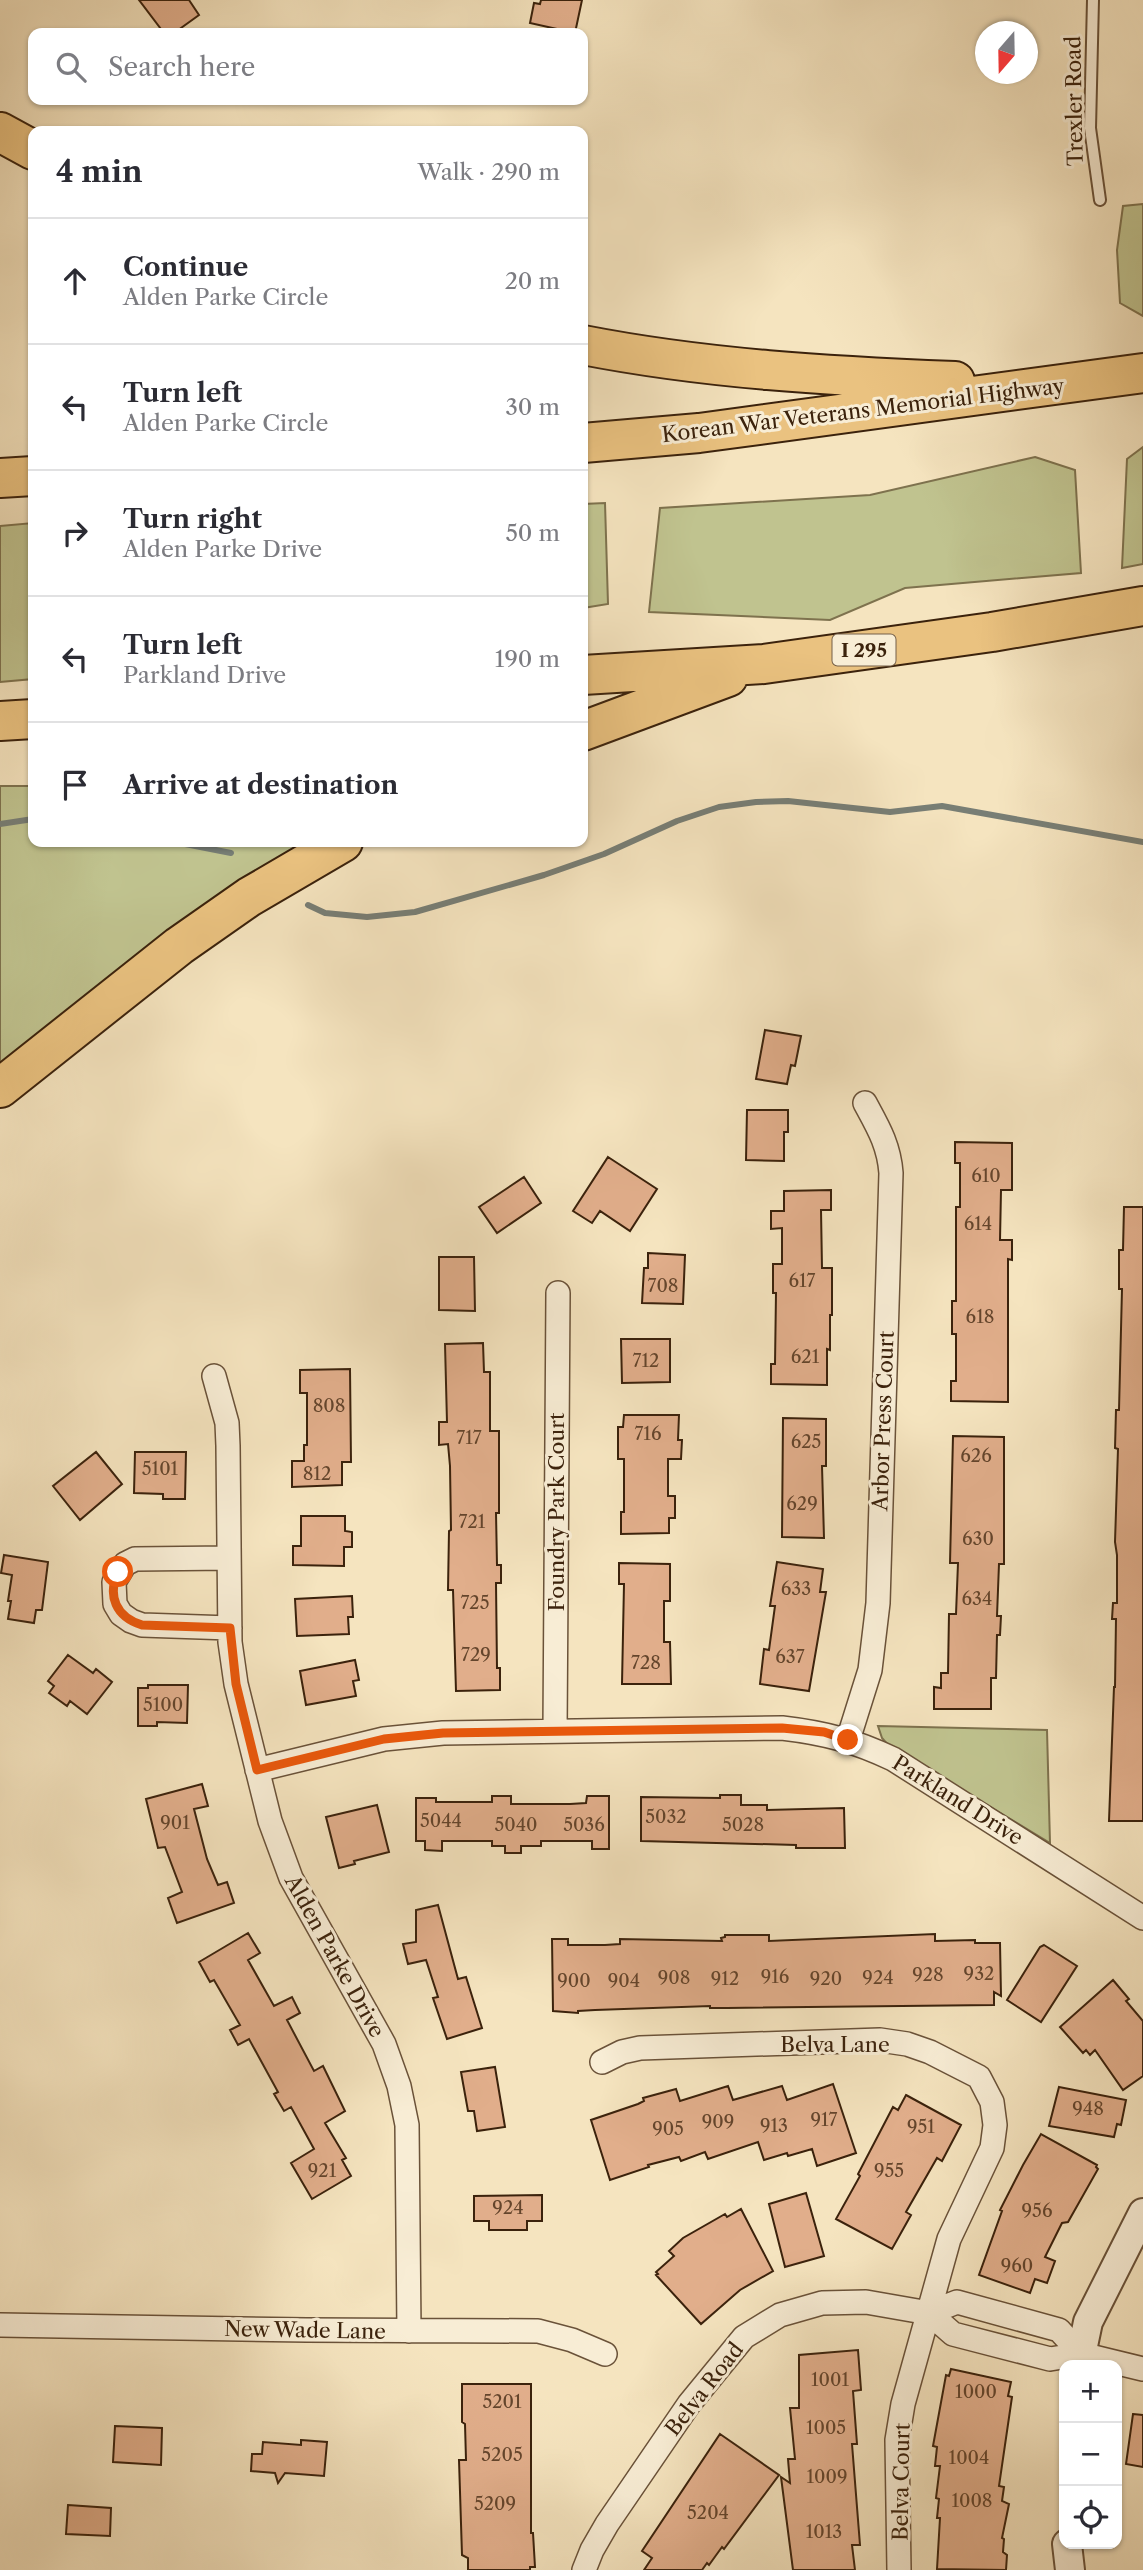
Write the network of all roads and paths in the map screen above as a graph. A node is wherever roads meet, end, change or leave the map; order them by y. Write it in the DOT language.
graph roads {
  1 [pos="1093,0"];
  2 [pos="0,132"];
  3 [pos="28,147"];
  4 [pos="1100,200"];
  5 [pos="588,346"];
  6 [pos="1143,373"];
  7 [pos="1058,386"];
  8 [pos="588,443"];
  9 [pos="28,476"];
  10 [pos="0,478"];
  11 [pos="1143,606"];
  12 [pos="764,664"];
  13 [pos="588,675"];
  14 [pos="28,719"];
  15 [pos="0,721"];
  16 [pos="588,729"];
  17 [pos="334,847"];
  18 [pos="0,1088"];
  19 [pos="865,1103"];
  20 [pos="558,1293"];
  21 [pos="214,1376"];
  22 [pos="229,1558"];
  23 [pos="230,1628"];
  24 [pos="555,1731"];
  25 [pos="848,1740"];
  26 [pos="257,1770"];
  27 [pos="1143,1918"];
  28 [pos="602,2062"];
  29 [pos="1143,2213"];
  30 [pos="929,2313"];
  31 [pos="0,2325"];
  32 [pos="409,2331"];
  33 [pos="605,2354"];
  34 [pos="1080,2360"];
  35 [pos="1122,2366"];
  36 [pos="1143,2369"];
  37 [pos="1068,2549"];
  38 [pos="584,2570"];
  39 [pos="899,2570"];
  40 [pos="1070,2570"];
  1 -- 4 [label="lane, Trexler Road"];
  2 -- 3 [label="highway"];
  5 -- 7 [label="highway"];
  6 -- 7 [label="highway, Korean War Veterans Memorial Highway"];
  7 -- 8 [label="highway, Korean War Veterans Memorial Highway"];
  9 -- 10 [label="highway"];
  11 -- 12 [label="highway, I 295"];
  12 -- 13 [label="highway, I 295"];
  12 -- 16 [label="highway"];
  14 -- 15 [label="highway"];
  17 -- 18 [label="highway"];
  19 -- 25 [label="street, Arbor Press Court"];
  20 -- 24 [label="street, Foundry Park Court"];
  21 -- 22 [label="street, Alden Parke Drive"];
  22 -- 23 [label="street, Alden Parke Drive"];
  22 -- 23 [label="street"];
  23 -- 26 [label="street, Alden Parke Drive"];
  24 -- 25 [label="street, Parkland Drive"];
  24 -- 26 [label="street, Parkland Drive"];
  25 -- 27 [label="street, Parkland Drive"];
  26 -- 32 [label="street, Alden Parke Drive"];
  28 -- 30 [label="street, Belva Lane"];
  29 -- 34 [label="street"];
  30 -- 34 [label="street, Belva Road"];
  30 -- 34 [label="street, Belva Road"];
  30 -- 38 [label="street, Belva Road"];
  30 -- 39 [label="street, Belva Court"];
  31 -- 32 [label="street, New Wade Lane"];
  32 -- 33 [label="street, New Wade Lane"];
  35 -- 36 [label="street"];
  37 -- 40 [label="street"];
}
